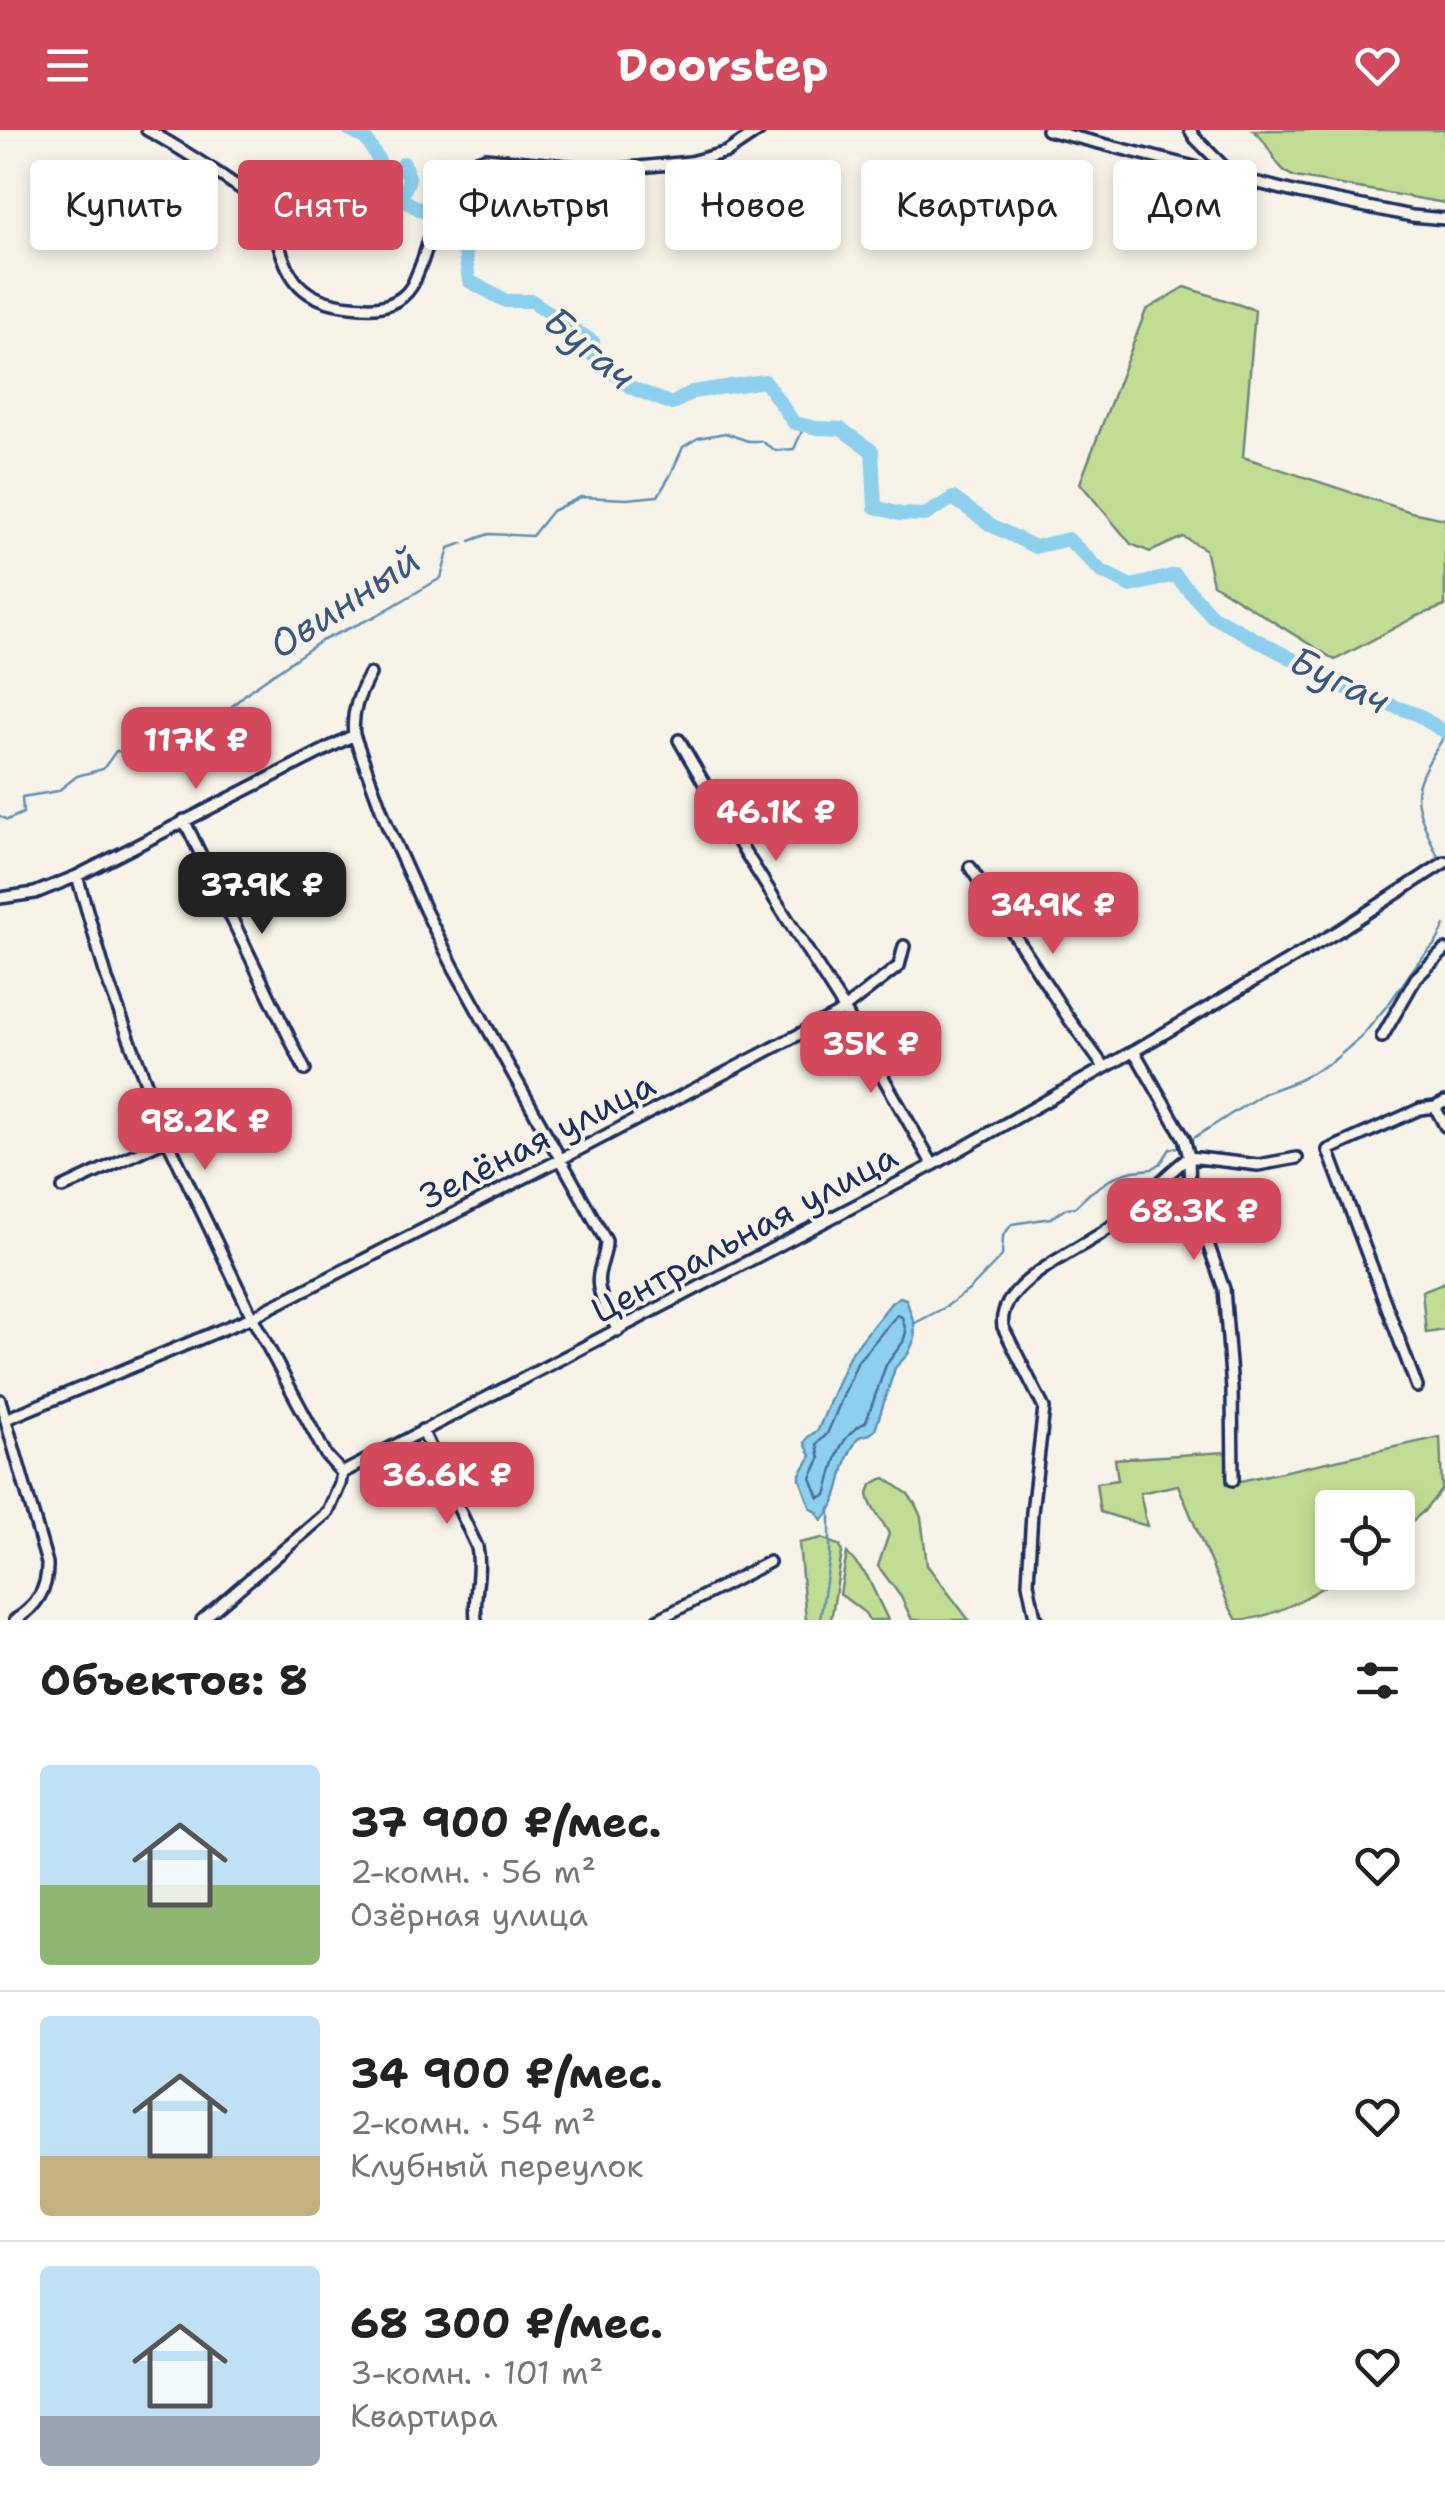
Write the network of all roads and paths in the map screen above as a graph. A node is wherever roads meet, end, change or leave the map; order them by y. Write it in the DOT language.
graph roads {
  1 [pos="146,130"];
  2 [pos="760,130"];
  3 [pos="1048,130"];
  4 [pos="1190,130"];
  5 [pos="1169,160"];
  6 [pos="1217,160"];
  7 [pos="1257,182"];
  8 [pos="1445,219"];
  9 [pos="370,674"];
  10 [pos="354,735"];
  11 [pos="679,740"];
  12 [pos="184,820"];
  13 [pos="1445,862"];
  14 [pos="970,867"];
  15 [pos="76,876"];
  16 [pos="0,898"];
  17 [pos="904,946"];
  18 [pos="1445,950"];
  19 [pos="843,1007"];
  20 [pos="1382,1037"];
  21 [pos="1134,1051"];
  22 [pos="1104,1068"];
  23 [pos="305,1070"];
  24 [pos="1440,1104"];
  25 [pos="1445,1126"];
  26 [pos="168,1138"];
  27 [pos="1189,1157"];
  28 [pos="1298,1158"];
  29 [pos="559,1160"];
  30 [pos="933,1164"];
  31 [pos="62,1188"];
  32 [pos="252,1316"];
  33 [pos="618,1331"];
  34 [pos="1417,1387"];
  35 [pos="0,1400"];
  36 [pos="6,1420"];
  37 [pos="422,1430"];
  38 [pos="342,1474"];
  39 [pos="1234,1480"];
  40 [pos="769,1562"];
  41 [pos="16,1620"];
  42 [pos="202,1620"];
  43 [pos="476,1620"];
  44 [pos="658,1620"];
  45 [pos="1038,1620"];
  1 -- 2 [label="street"];
  3 -- 5 [label="street"];
  4 -- 6 [label="street"];
  7 -- 8 [label="street"];
  9 -- 10 [label="street"];
  10 -- 12 [label="street"];
  10 -- 29 [label="street"];
  11 -- 19 [label="street"];
  12 -- 15 [label="street"];
  12 -- 23 [label="street"];
  13 -- 21 [label="street, Центральная улица"];
  14 -- 22 [label="street"];
  15 -- 16 [label="street"];
  15 -- 26 [label="street"];
  17 -- 19 [label="street, Зелёная улица"];
  18 -- 20 [label="street"];
  19 -- 29 [label="street, Зелёная улица"];
  19 -- 30 [label="street"];
  21 -- 22 [label="street, Центральная улица"];
  21 -- 27 [label="street"];
  22 -- 30 [label="street, Центральная улица"];
  24 -- 25 [label="street"];
  24 -- 34 [label="street"];
  26 -- 31 [label="street"];
  26 -- 32 [label="street"];
  27 -- 28 [label="street"];
  27 -- 39 [label="street"];
  27 -- 45 [label="street"];
  29 -- 32 [label="street, Зелёная улица"];
  29 -- 33 [label="street"];
  30 -- 33 [label="street, Центральная улица"];
  32 -- 36 [label="street, Зелёная улица"];
  32 -- 38 [label="street"];
  33 -- 37 [label="street, Центральная улица"];
  35 -- 36 [label="street"];
  36 -- 41 [label="street"];
  37 -- 38 [label="street, Центральная улица"];
  37 -- 43 [label="street"];
  38 -- 42 [label="street"];
  40 -- 44 [label="street"];
}
